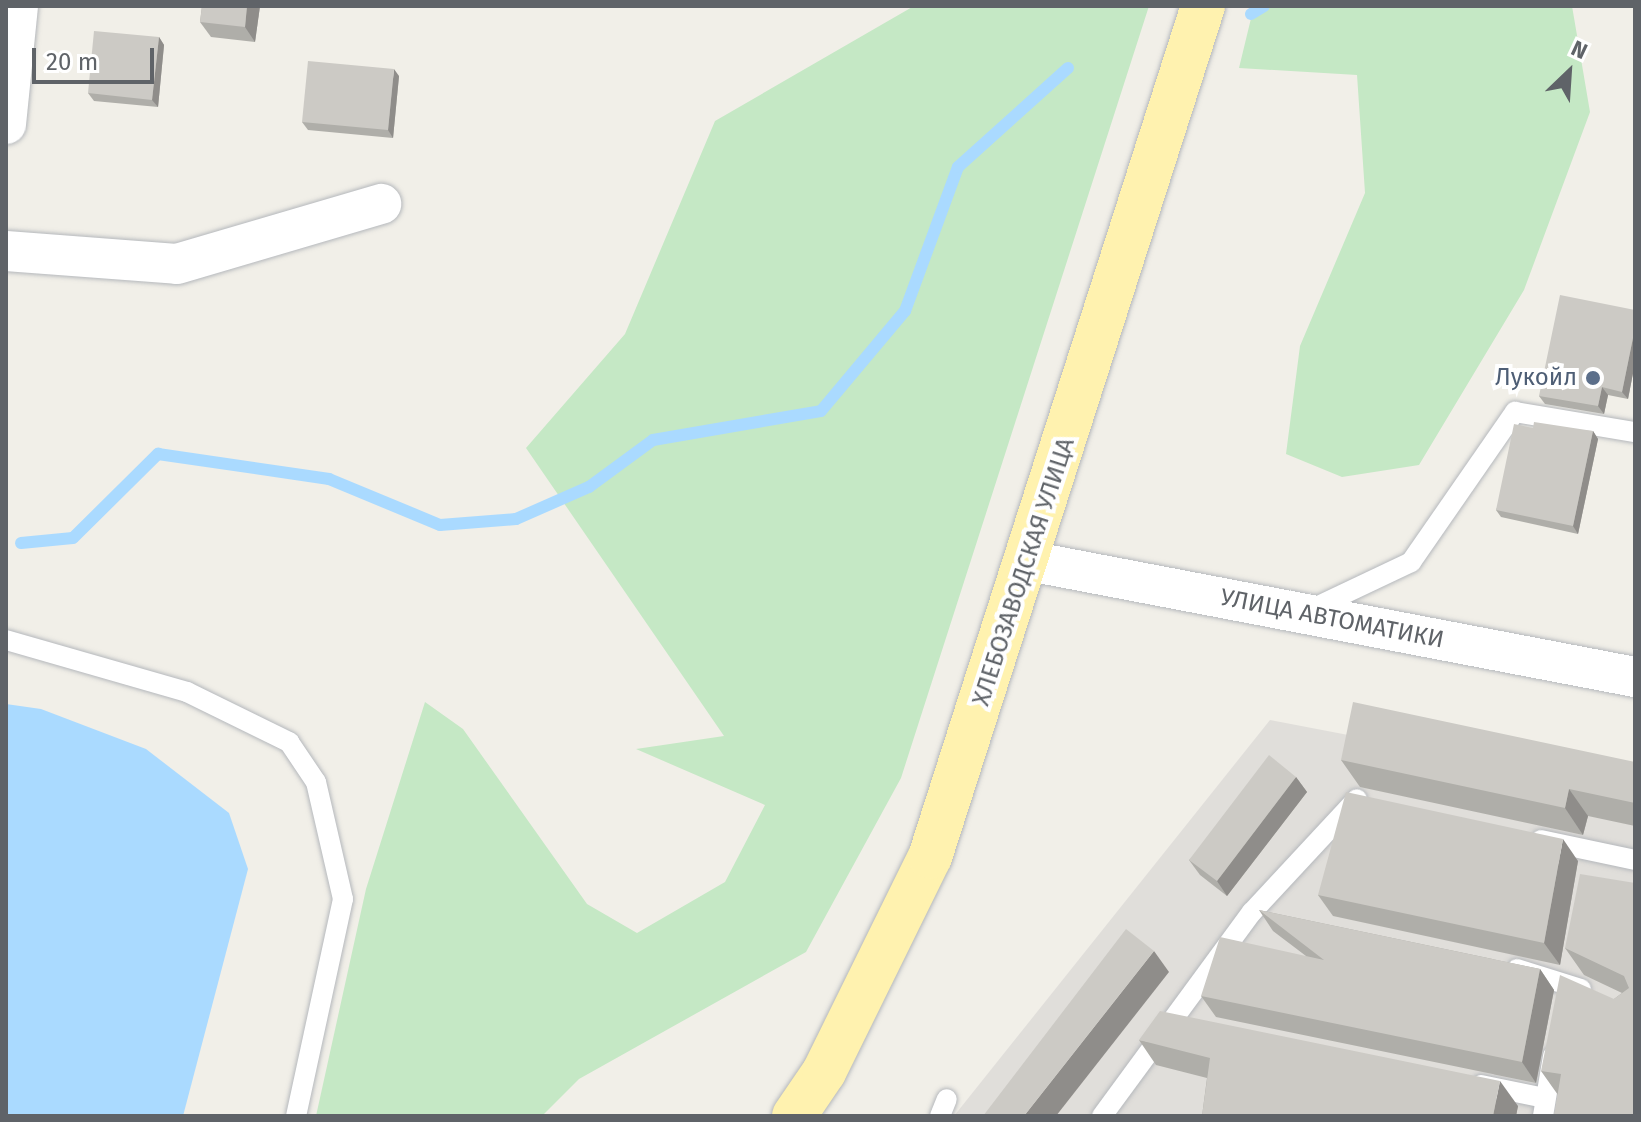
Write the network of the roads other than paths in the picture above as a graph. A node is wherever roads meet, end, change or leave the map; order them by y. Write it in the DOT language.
graph roads {
  1 [pos="18,6"];
  2 [pos="1203,6"];
  3 [pos="6,124"];
  4 [pos="381,204"];
  5 [pos="6,251"];
  6 [pos="1635,432"];
  7 [pos="1029,561"];
  8 [pos="1303,614"];
  9 [pos="6,640"];
  10 [pos="1635,677"];
  11 [pos="1386,806"];
  12 [pos="1521,836"];
  13 [pos="1595,852"];
  14 [pos="1635,860"];
  15 [pos="1589,881"];
  16 [pos="1252,912"];
  17 [pos="1282,918"];
  18 [pos="1493,964"];
  19 [pos="1569,973"];
  20 [pos="1603,1002"];
  21 [pos="1562,1010"];
  22 [pos="1172,1021"];
  23 [pos="1203,1027"];
  24 [pos="1556,1039"];
  25 [pos="1451,1079"];
  26 [pos="1544,1107"];
  27 [pos="296,1116"];
  28 [pos="794,1116"];
  29 [pos="1102,1116"];
  1 -- 3 [label="street"];
  2 -- 7 [label="main road, ХЛЕБОЗАВОДСКАЯ УЛИЦА"];
  4 -- 5 [label="street"];
  6 -- 8 [label="lane"];
  7 -- 8 [label="street, УЛИЦА АВТОМАТИКИ"];
  7 -- 28 [label="main road, ХЛЕБОЗАВОДСКАЯ УЛИЦА"];
  8 -- 10 [label="street, УЛИЦА АВТОМАТИКИ"];
  9 -- 27 [label="lane"];
  11 -- 16 [label="lane"];
  12 -- 13 [label="lane"];
  13 -- 14 [label="lane"];
  13 -- 15 [label="lane"];
  16 -- 17 [label="lane"];
  16 -- 22 [label="lane"];
  18 -- 19 [label="lane"];
  19 -- 20 [label="lane"];
  19 -- 21 [label="lane"];
  22 -- 23 [label="lane"];
  22 -- 29 [label="lane"];
  24 -- 26 [label="lane"];
  25 -- 26 [label="lane"];
}
